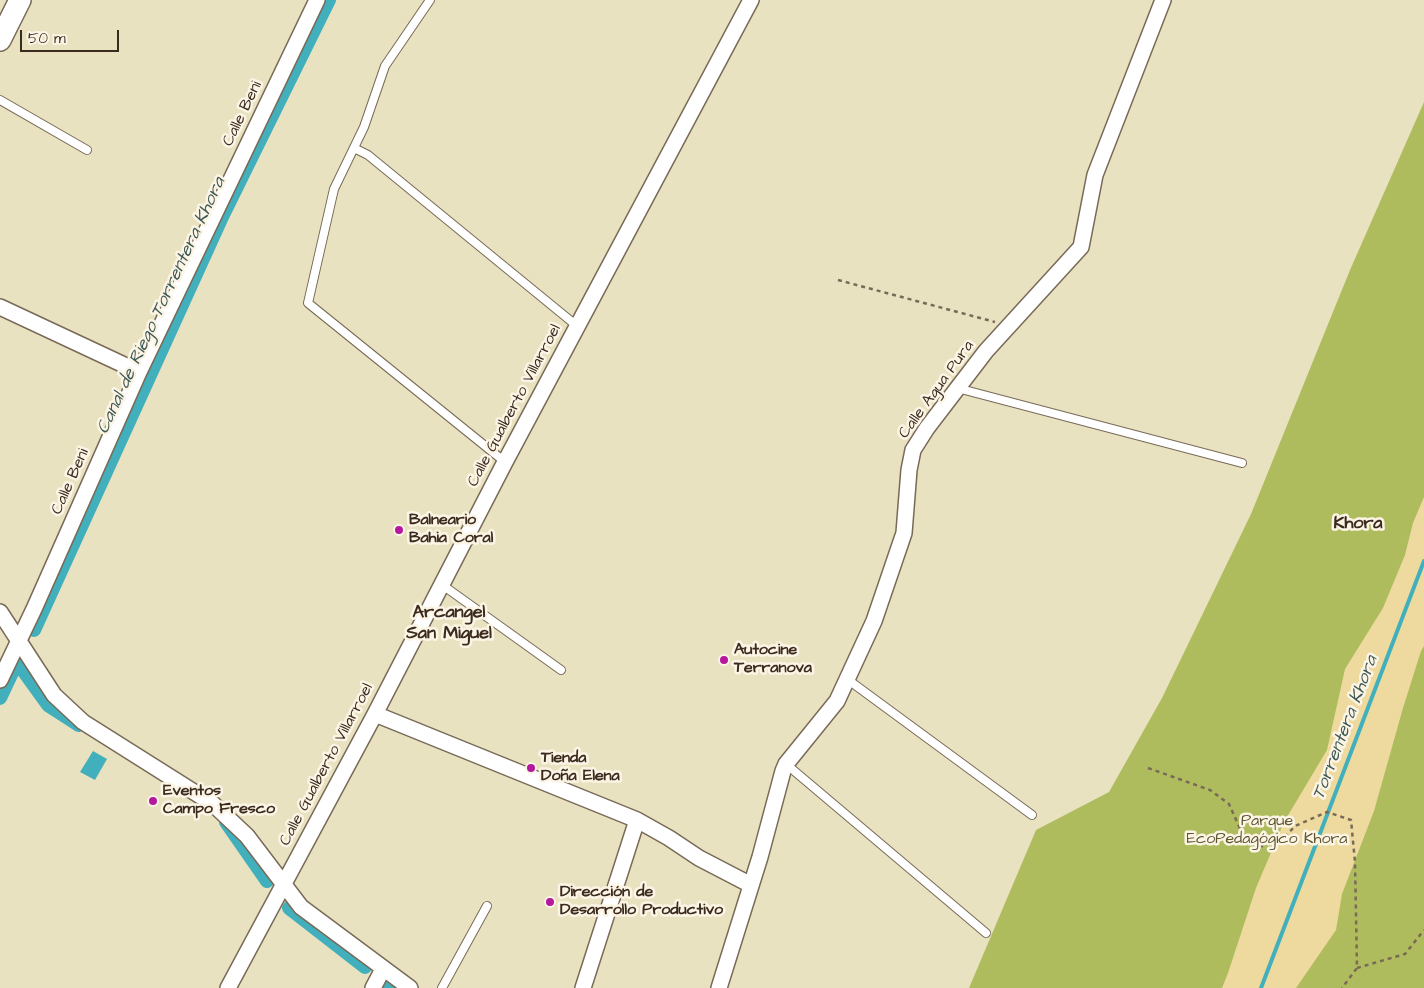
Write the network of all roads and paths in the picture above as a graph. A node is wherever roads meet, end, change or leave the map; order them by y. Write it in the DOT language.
graph roads {
  1 [pos="20,0"];
  2 [pos="317,0"];
  3 [pos="430,0"];
  4 [pos="751,0"];
  5 [pos="1163,0"];
  6 [pos="0,40"];
  7 [pos="0,100"];
  8 [pos="354,148"];
  9 [pos="87,150"];
  10 [pos="838,280"];
  11 [pos="0,307"];
  12 [pos="577,326"];
  13 [pos="1009,326"];
  14 [pos="139,372"];
  15 [pos="957,388"];
  16 [pos="505,462"];
  17 [pos="1242,463"];
  18 [pos="441,584"];
  19 [pos="0,612"];
  20 [pos="19,642"];
  21 [pos="561,670"];
  22 [pos="847,679"];
  23 [pos="0,680"];
  24 [pos="375,714"];
  25 [pos="786,764"];
  26 [pos="1148,768"];
  27 [pos="1032,815"];
  28 [pos="637,820"];
  29 [pos="283,884"];
  30 [pos="751,885"];
  31 [pos="487,906"];
  32 [pos="1424,930"];
  33 [pos="986,933"];
  34 [pos="383,968"];
  35 [pos="1357,968"];
  36 [pos="228,988"];
  37 [pos="374,988"];
  38 [pos="410,988"];
  39 [pos="442,988"];
  40 [pos="583,988"];
  41 [pos="719,988"];
  42 [pos="1342,988"];
  1 -- 6 [label="main road"];
  2 -- 14 [label="street, Calle Beni"];
  3 -- 8 [label="lane"];
  4 -- 12 [label="street, Calle Gualberto Villarroel"];
  5 -- 13 [label="street, Calle Agua Pura"];
  7 -- 9 [label="lane"];
  8 -- 12 [label="lane"];
  8 -- 16 [label="lane"];
  10 -- 13 [label="path"];
  11 -- 14 [label="street"];
  12 -- 16 [label="street, Calle Gualberto Villarroel"];
  13 -- 15 [label="street, Calle Agua Pura"];
  14 -- 20 [label="street, Calle Beni"];
  15 -- 17 [label="lane"];
  15 -- 22 [label="street, Calle Agua Pura"];
  16 -- 18 [label="street, Calle Gualberto Villarroel"];
  18 -- 21 [label="lane"];
  18 -- 24 [label="street, Calle Gualberto Villarroel"];
  19 -- 20 [label="street"];
  20 -- 23 [label="street, Calle Beni"];
  20 -- 29 [label="street"];
  22 -- 25 [label="street, Calle Agua Pura"];
  22 -- 27 [label="lane"];
  24 -- 28 [label="street"];
  24 -- 29 [label="street, Calle Gualberto Villarroel"];
  25 -- 30 [label="street, Calle Agua Pura"];
  25 -- 33 [label="lane"];
  26 -- 35 [label="path"];
  28 -- 30 [label="street"];
  28 -- 40 [label="street"];
  29 -- 34 [label="street"];
  29 -- 36 [label="street, Calle Gualberto Villarroel"];
  30 -- 41 [label="street, Calle Agua Pura"];
  31 -- 39 [label="lane"];
  32 -- 35 [label="path"];
  34 -- 37 [label="street"];
  34 -- 38 [label="street"];
  35 -- 42 [label="path"];
}
